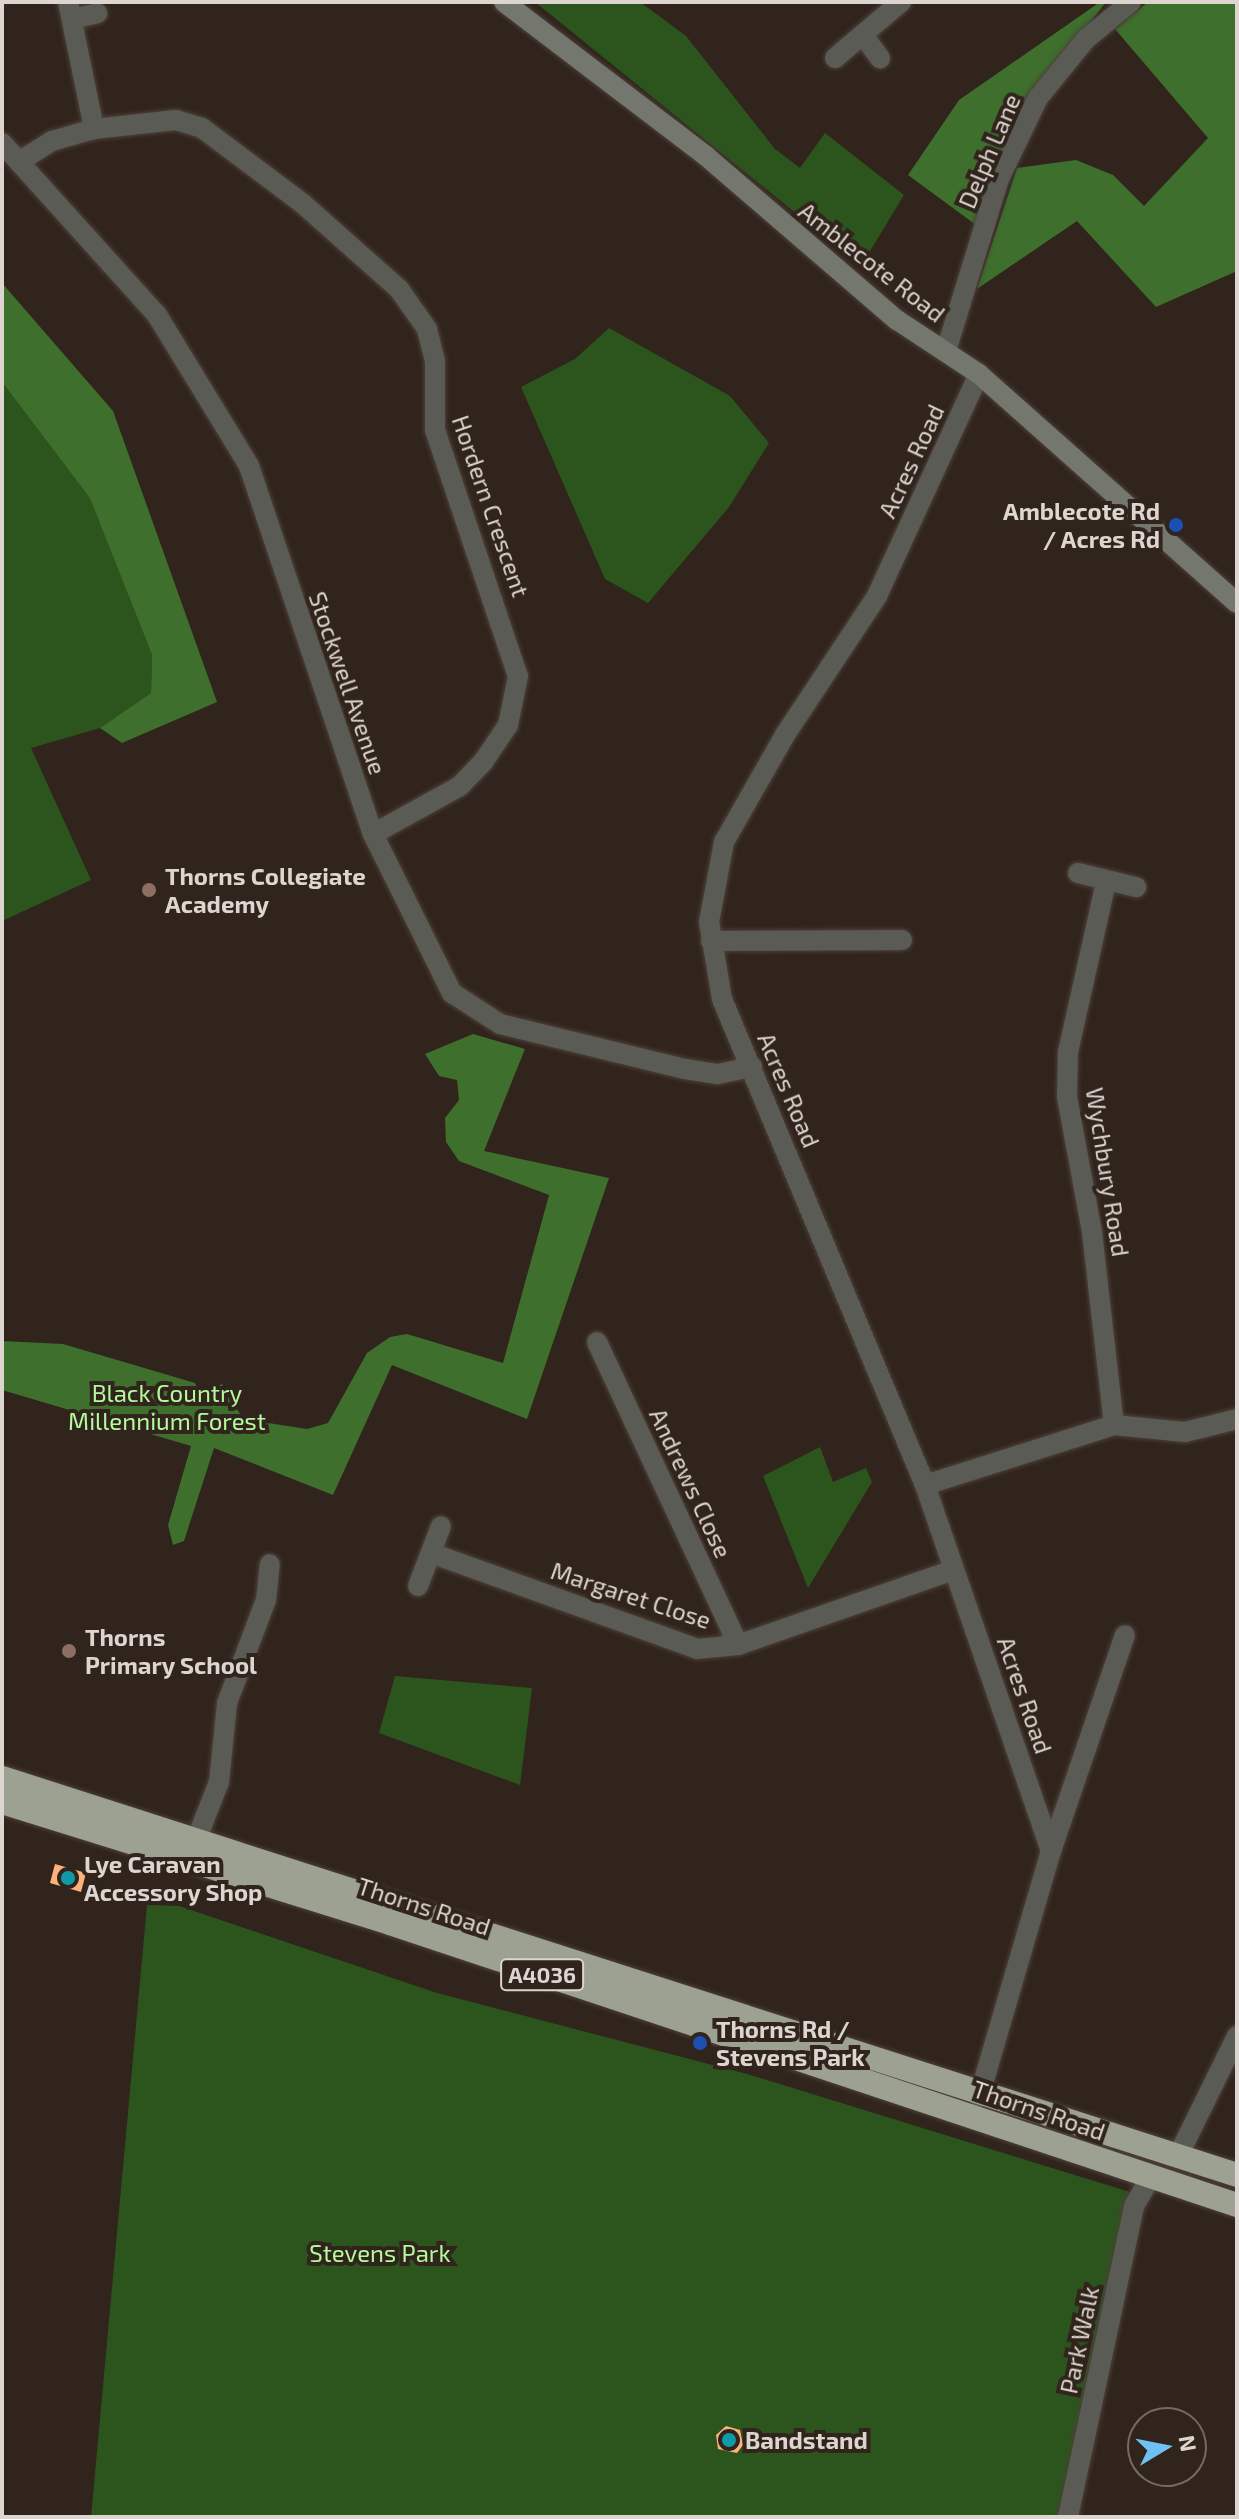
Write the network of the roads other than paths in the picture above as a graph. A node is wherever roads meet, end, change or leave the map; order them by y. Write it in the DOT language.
graph roads {
  1 [pos="504,2"];
  2 [pos="901,2"];
  3 [pos="1131,2"];
  4 [pos="70,11"];
  5 [pos="97,13"];
  6 [pos="863,35"];
  7 [pos="835,58"];
  8 [pos="880,58"];
  9 [pos="94,129"];
  10 [pos="2,143"];
  11 [pos="20,161"];
  12 [pos="946,351"];
  13 [pos="979,374"];
  14 [pos="1237,603"];
  15 [pos="373,834"];
  16 [pos="1078,873"];
  17 [pos="1106,882"];
  18 [pos="1136,887"];
  19 [pos="902,940"];
  20 [pos="711,941"];
  21 [pos="752,1067"];
  22 [pos="597,1342"];
  23 [pos="1237,1419"];
  24 [pos="1114,1425"];
  25 [pos="925,1485"];
  26 [pos="441,1526"];
  27 [pos="431,1553"];
  28 [pos="270,1564"];
  29 [pos="953,1570"];
  30 [pos="418,1586"];
  31 [pos="1125,1635"];
  32 [pos="738,1645"];
  33 [pos="2,1778"];
  34 [pos="2,1802"];
  35 [pos="197,1838"];
  36 [pos="1051,1851"];
  37 [pos="1237,2036"];
  38 [pos="979,2097"];
  39 [pos="1178,2156"];
  40 [pos="1237,2175"];
  41 [pos="1150,2178"];
  42 [pos="1237,2205"];
  43 [pos="1068,2517"];
  1 -- 12 [label="street, Amblecote Road"];
  2 -- 6 [label="street"];
  3 -- 12 [label="street, Delph Lane"];
  4 -- 5 [label="street"];
  4 -- 9 [label="street"];
  6 -- 7 [label="street"];
  6 -- 8 [label="street"];
  9 -- 11 [label="street, Hordern Crescent"];
  9 -- 15 [label="street, Hordern Crescent"];
  10 -- 11 [label="street, Stockwell Avenue"];
  11 -- 15 [label="street, Stockwell Avenue"];
  12 -- 13 [label="street, Amblecote Road"];
  13 -- 14 [label="street, Amblecote Road"];
  13 -- 20 [label="street, Acres Road"];
  15 -- 21 [label="street, Stockwell Avenue"];
  16 -- 17 [label="street"];
  17 -- 18 [label="street"];
  17 -- 24 [label="street, Wychbury Road"];
  19 -- 20 [label="street"];
  20 -- 21 [label="street, Acres Road"];
  21 -- 25 [label="street, Acres Road"];
  22 -- 32 [label="street, Andrews Close"];
  23 -- 24 [label="street"];
  24 -- 25 [label="street"];
  25 -- 29 [label="street, Acres Road"];
  26 -- 27 [label="street"];
  27 -- 30 [label="street"];
  27 -- 32 [label="street, Margaret Close"];
  28 -- 35 [label="street"];
  29 -- 32 [label="street, Margaret Close"];
  29 -- 36 [label="street, Acres Road"];
  31 -- 36 [label="street, Acres Road"];
  33 -- 35 [label="highway, Thorns Road / A4036"];
  34 -- 41 [label="highway, Thorns Road / A4036"];
  35 -- 38 [label="highway, Thorns Road / A4036"];
  36 -- 38 [label="street, Acres Road"];
  37 -- 39 [label="street"];
  38 -- 39 [label="highway, Thorns Road / A4036"];
  39 -- 40 [label="highway, Thorns Road / A4036"];
  41 -- 42 [label="highway, Thorns Road / A4036"];
  41 -- 43 [label="street, Park Walk"];
}
